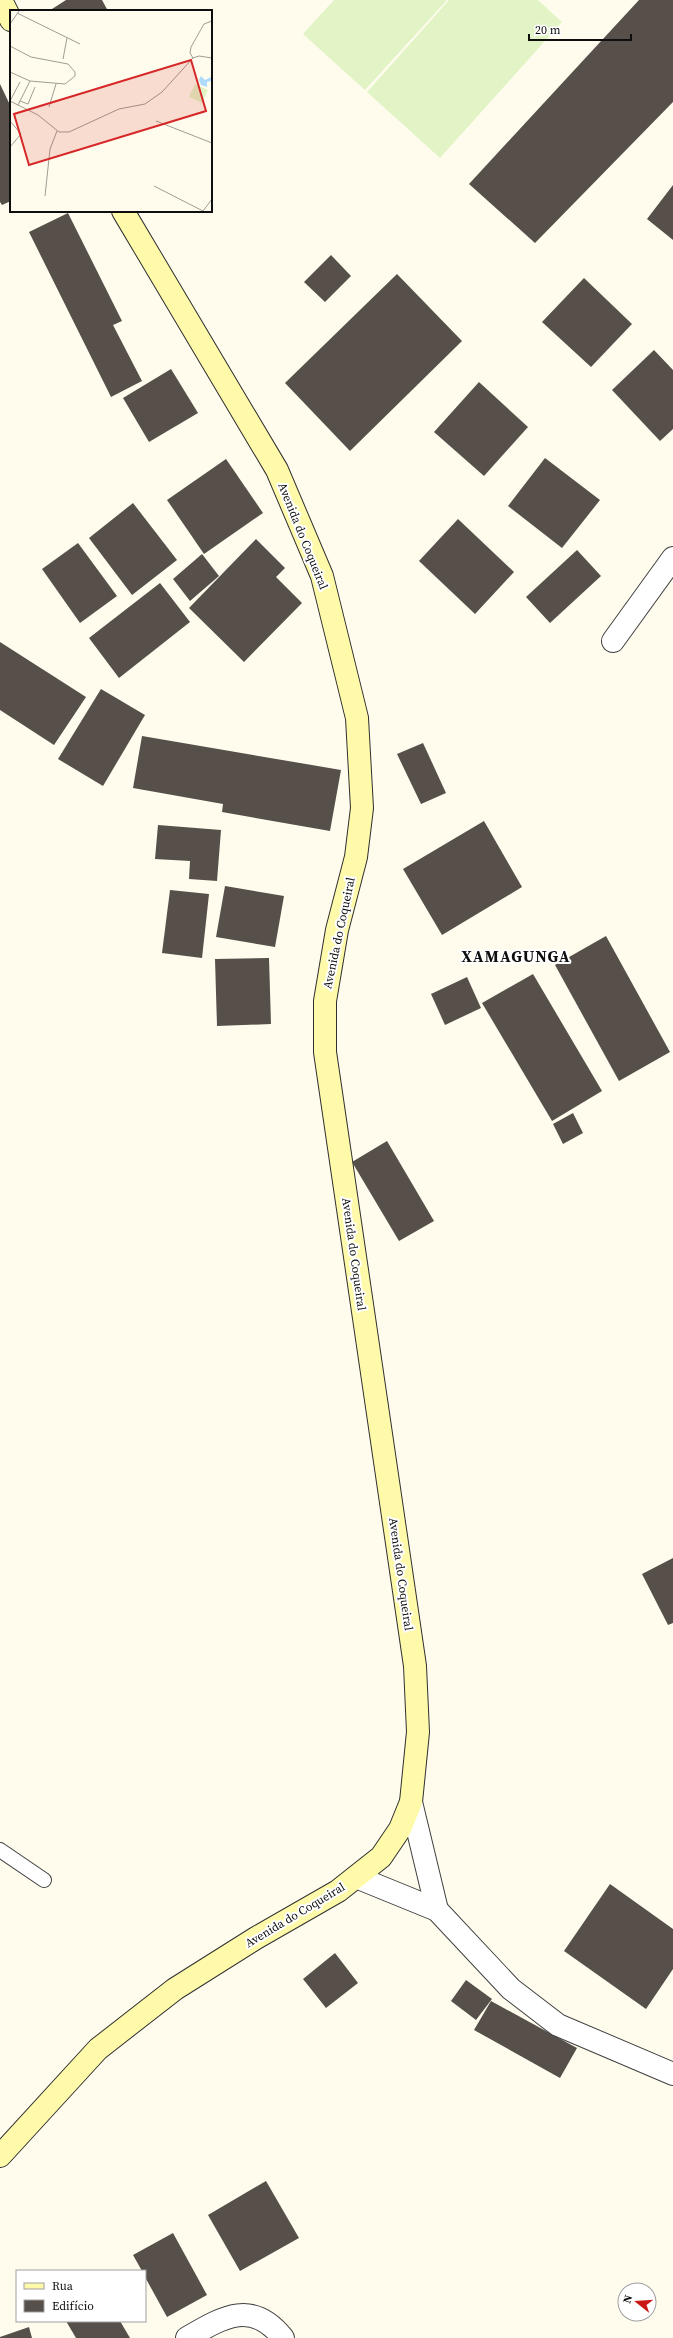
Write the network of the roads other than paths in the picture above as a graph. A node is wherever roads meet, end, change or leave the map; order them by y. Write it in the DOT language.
graph roads {
  1 [pos="0,0"];
  2 [pos="10,18"];
  3 [pos="124,212"];
  4 [pos="673,558"];
  5 [pos="613,641"];
  6 [pos="411,1802"];
  7 [pos="0,1850"];
  8 [pos="356,1877"];
  9 [pos="44,1880"];
  10 [pos="437,1910"];
  11 [pos="673,2074"];
  12 [pos="0,2156"];
  13 [pos="187,2338"];
  14 [pos="283,2338"];
  1 -- 2 [label="main road"];
  3 -- 6 [label="main road, Avenida do Coqueiral"];
  4 -- 5 [label="street"];
  6 -- 8 [label="main road, Avenida do Coqueiral"];
  6 -- 10 [label="street"];
  7 -- 9 [label="lane"];
  8 -- 10 [label="street"];
  8 -- 12 [label="main road, Avenida do Coqueiral"];
  10 -- 11 [label="street"];
  13 -- 14 [label="street"];
}
